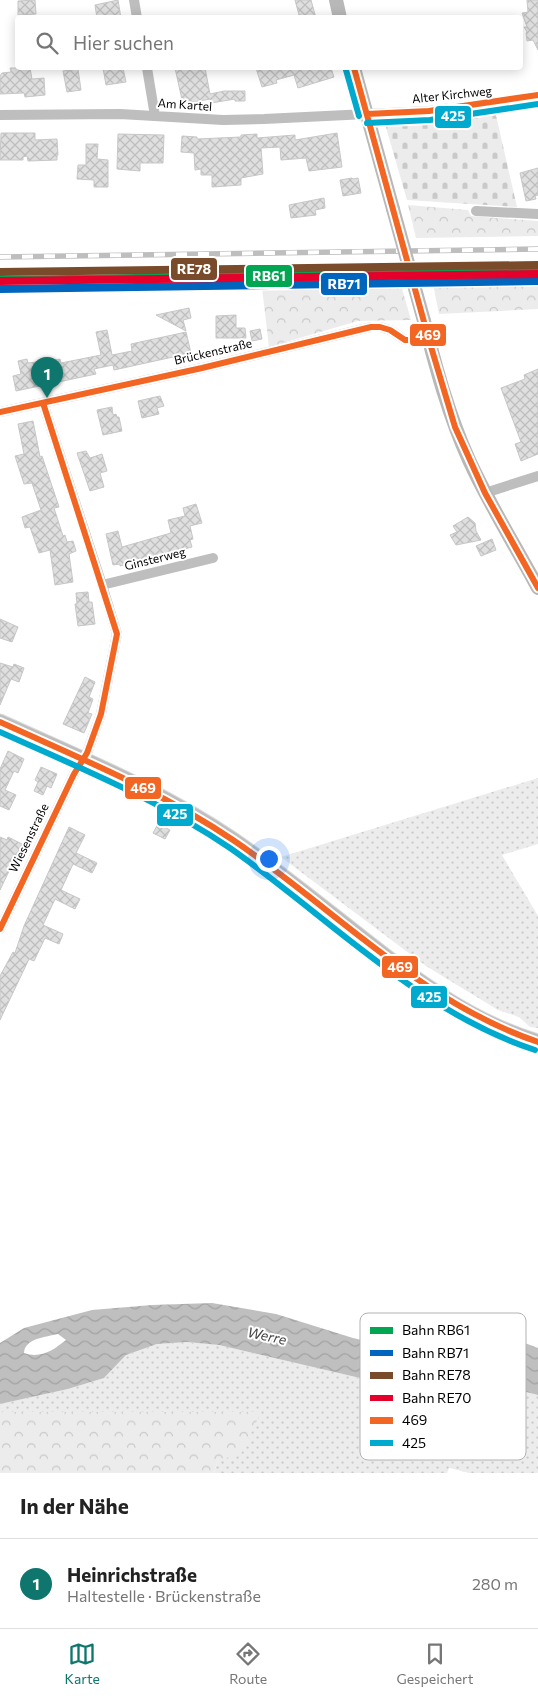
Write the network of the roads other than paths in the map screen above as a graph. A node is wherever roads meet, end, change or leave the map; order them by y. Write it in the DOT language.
graph roads {
  1 [pos="134,0"];
  2 [pos="336,0"];
  3 [pos="136,15"];
  4 [pos="339,15"];
  5 [pos="147,70"];
  6 [pos="355,70"];
  7 [pos="538,95"];
  8 [pos="368,114"];
  9 [pos="0,115"];
  10 [pos="155,116"];
  11 [pos="476,211"];
  12 [pos="538,214"];
  13 [pos="429,340"];
  14 [pos="43,403"];
  15 [pos="0,412"];
  16 [pos="538,476"];
  17 [pos="486,493"];
  18 [pos="213,558"];
  19 [pos="102,585"];
  20 [pos="538,588"];
  21 [pos="0,722"];
  22 [pos="83,760"];
  23 [pos="0,929"];
  24 [pos="538,1042"];
  1 -- 3 [label="street"];
  2 -- 4 [label="street"];
  5 -- 10 [label="street"];
  6 -- 8 [label="street"];
  7 -- 8 [label="street, Alter Kirchweg"];
  8 -- 10 [label="street, Am Kartel"];
  8 -- 13 [label="street, bridge"];
  9 -- 10 [label="street, Am Kartel"];
  11 -- 12 [label="street"];
  13 -- 14 [label="street, Brückenstraße"];
  13 -- 17 [label="street"];
  14 -- 15 [label="street, Brückenstraße"];
  14 -- 19 [label="street, Wiesenstraße"];
  16 -- 17 [label="street"];
  17 -- 20 [label="street"];
  18 -- 19 [label="street, Ginsterweg"];
  19 -- 22 [label="street, Wiesenstraße"];
  21 -- 22 [label="main road"];
  22 -- 23 [label="street, Wiesenstraße"];
  22 -- 24 [label="main road"];
}
